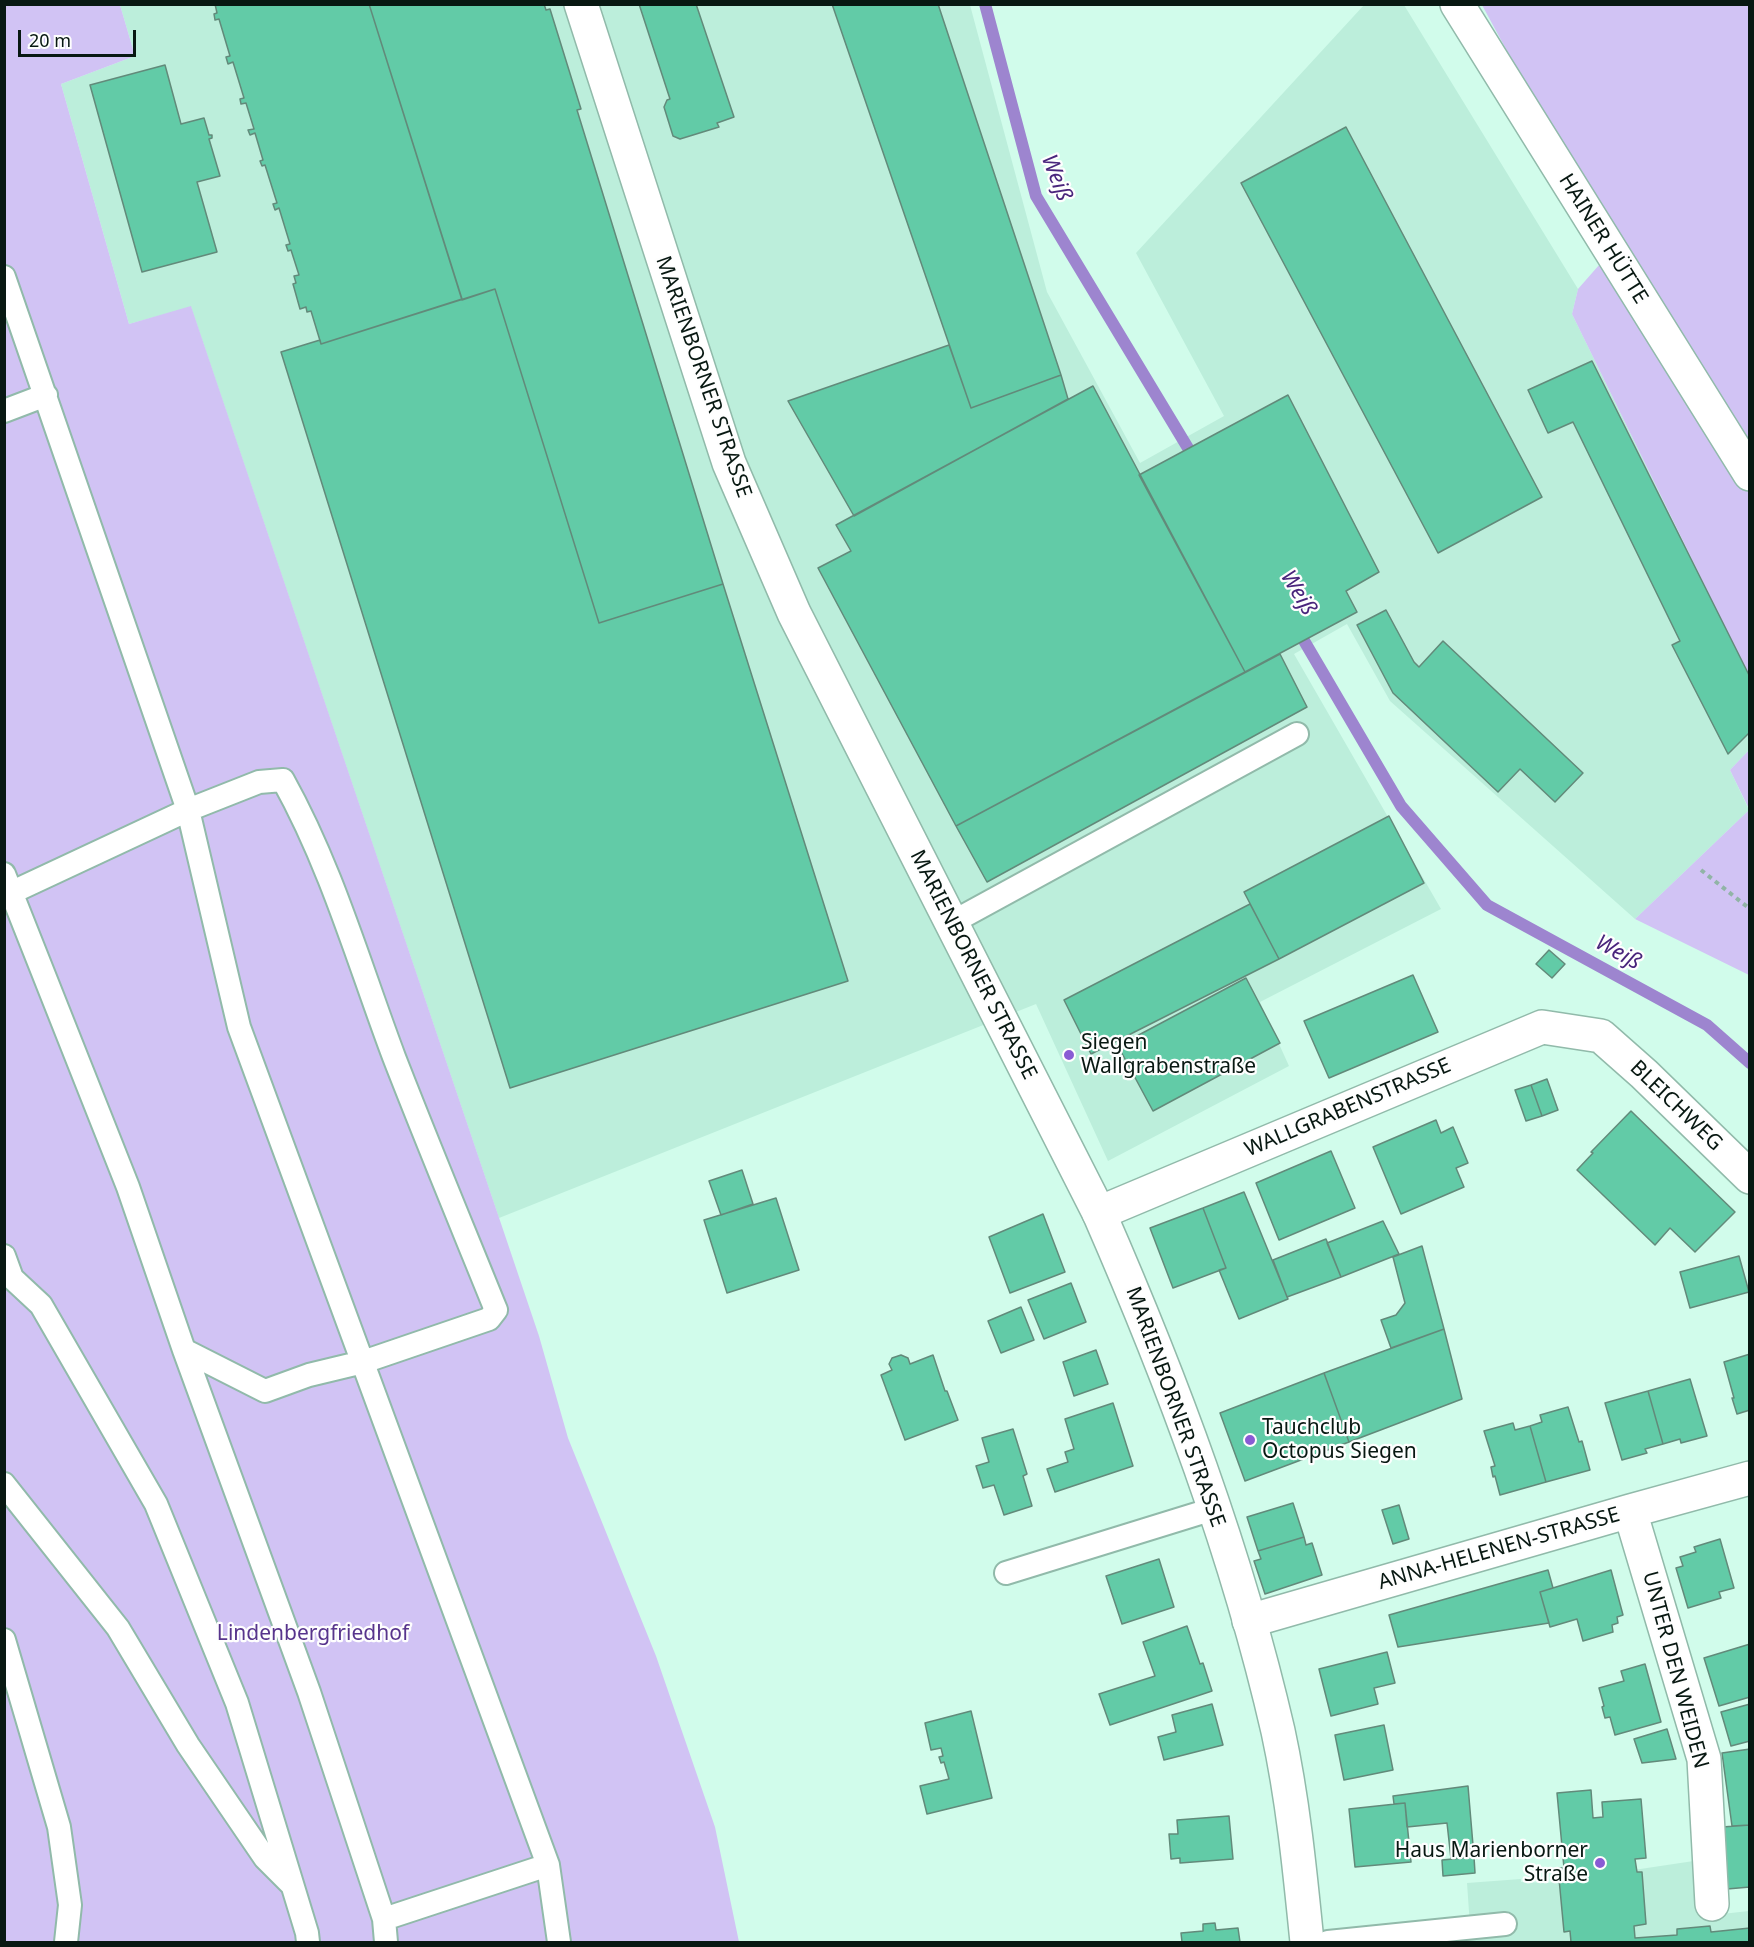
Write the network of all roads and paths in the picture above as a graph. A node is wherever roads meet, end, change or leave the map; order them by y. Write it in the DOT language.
graph roads {
  1 [pos="582,4"];
  2 [pos="1457,4"];
  3 [pos="4,277"];
  4 [pos="46,395"];
  5 [pos="4,411"];
  6 [pos="1749,474"];
  7 [pos="1297,734"];
  8 [pos="188,810"];
  9 [pos="1701,870"];
  10 [pos="7,888"];
  11 [pos="1749,909"];
  12 [pos="951,923"];
  13 [pos="1601,1036"];
  14 [pos="1749,1177"];
  15 [pos="1100,1213"];
  16 [pos="4,1256"];
  17 [pos="184,1350"];
  18 [pos="363,1362"];
  19 [pos="1749,1478"];
  20 [pos="4,1484"];
  21 [pos="1213,1509"];
  22 [pos="1630,1511"];
  23 [pos="1006,1573"];
  24 [pos="1249,1621"];
  25 [pos="4,1640"];
  26 [pos="548,1864"];
  27 [pos="294,1887"];
  28 [pos="1712,1904"];
  29 [pos="384,1919"];
  30 [pos="1505,1924"];
  31 [pos="66,1942"];
  32 [pos="308,1942"];
  33 [pos="386,1942"];
  34 [pos="559,1942"];
  35 [pos="1307,1942"];
  36 [pos="1328,1942"];
  1 -- 12 [label="street, MARIENBORNER STRASSE"];
  2 -- 6 [label="street, HAINER HÜTTE"];
  3 -- 4 [label="lane"];
  4 -- 5 [label="lane"];
  4 -- 8 [label="lane"];
  7 -- 12 [label="lane"];
  8 -- 10 [label="lane"];
  8 -- 18 [label="lane"];
  8 -- 18 [label="lane"];
  9 -- 11 [label="path"];
  10 -- 17 [label="lane"];
  12 -- 15 [label="street, MARIENBORNER STRASSE"];
  13 -- 14 [label="street, BLEICHWEG"];
  13 -- 15 [label="street, WALLGRABENSTRASSE"];
  15 -- 21 [label="street, MARIENBORNER STRASSE"];
  16 -- 27 [label="lane"];
  17 -- 18 [label="lane"];
  17 -- 29 [label="lane"];
  18 -- 26 [label="lane"];
  19 -- 22 [label="street, ANNA-HELENEN-STRASSE"];
  20 -- 27 [label="lane"];
  21 -- 23 [label="lane"];
  21 -- 24 [label="street, MARIENBORNER STRASSE"];
  22 -- 24 [label="street, ANNA-HELENEN-STRASSE"];
  22 -- 28 [label="street, UNTER DEN WEIDEN"];
  24 -- 35 [label="street, MARIENBORNER STRASSE"];
  25 -- 31 [label="lane"];
  26 -- 29 [label="lane"];
  26 -- 34 [label="lane"];
  27 -- 32 [label="lane"];
  29 -- 33 [label="lane"];
  30 -- 36 [label="lane"];
}
